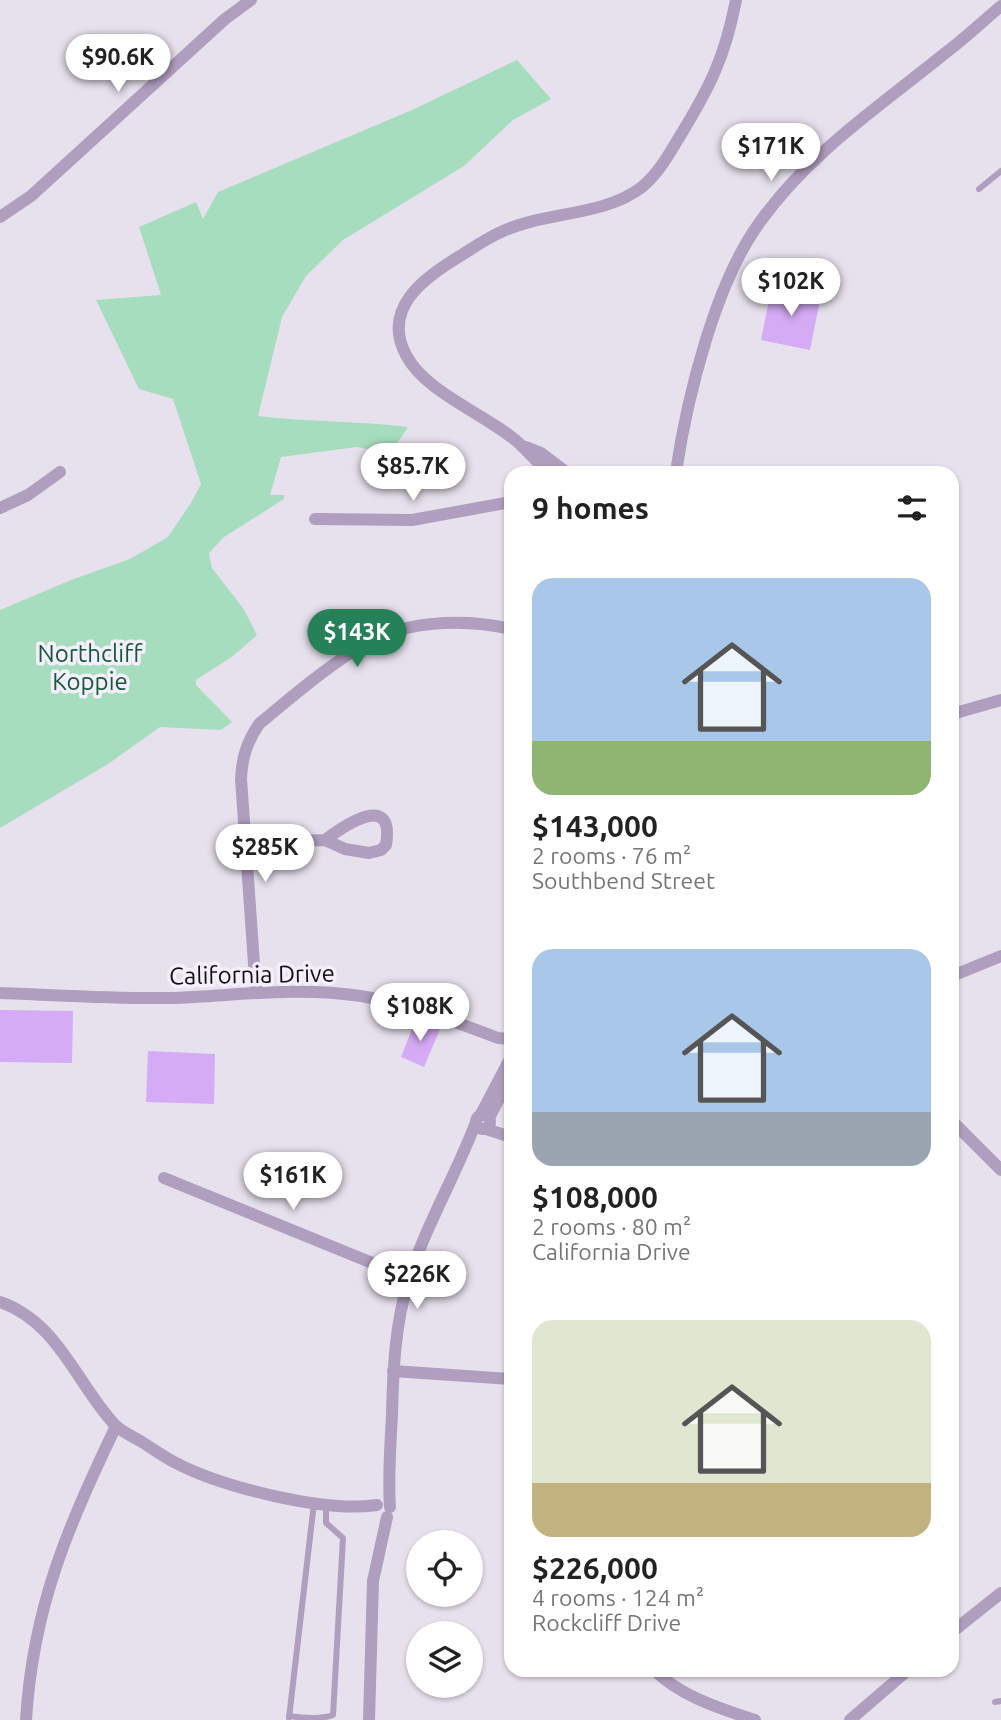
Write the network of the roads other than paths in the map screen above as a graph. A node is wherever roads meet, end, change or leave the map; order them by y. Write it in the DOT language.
graph roads {
  1 [pos="251,0"];
  2 [pos="736,0"];
  3 [pos="1001,6"];
  4 [pos="1001,171"];
  5 [pos="979,189"];
  6 [pos="0,217"];
  7 [pos="522,446"];
  8 [pos="678,452"];
  9 [pos="542,466"];
  10 [pos="558,466"];
  11 [pos="670,466"];
  12 [pos="677,466"];
  13 [pos="60,472"];
  14 [pos="504,503"];
  15 [pos="0,508"];
  16 [pos="315,519"];
  17 [pos="504,628"];
  18 [pos="1001,700"];
  19 [pos="959,711"];
  20 [pos="325,840"];
  21 [pos="245,843"];
  22 [pos="1001,956"];
  23 [pos="959,973"];
  24 [pos="256,992"];
  25 [pos="0,993"];
  26 [pos="504,1042"];
  27 [pos="504,1074"];
  28 [pos="504,1088"];
  29 [pos="484,1122"];
  30 [pos="959,1128"];
  31 [pos="504,1134"];
  32 [pos="1001,1170"];
  33 [pos="164,1178"];
  34 [pos="409,1278"];
  35 [pos="0,1302"];
  36 [pos="393,1371"];
  37 [pos="504,1379"];
  38 [pos="116,1426"];
  39 [pos="320,1504"];
  40 [pos="381,1511"];
  41 [pos="1001,1593"];
  42 [pos="959,1626"];
  43 [pos="663,1677"];
  44 [pos="900,1677"];
  45 [pos="289,1718"];
  46 [pos="26,1720"];
  47 [pos="369,1720"];
  48 [pos="755,1720"];
  49 [pos="850,1720"];
  1 -- 6 [label="street"];
  2 -- 7 [label="street"];
  3 -- 8 [label="street"];
  4 -- 5 [label="lane"];
  7 -- 9 [label="street"];
  7 -- 10 [label="street"];
  8 -- 11 [label="street"];
  8 -- 12 [label="street"];
  13 -- 15 [label="street"];
  14 -- 16 [label="street"];
  17 -- 21 [label="street"];
  18 -- 19 [label="street"];
  20 -- 20 [label="street"];
  20 -- 21 [label="street"];
  21 -- 24 [label="street"];
  22 -- 23 [label="street"];
  24 -- 25 [label="street, California Drive"];
  24 -- 26 [label="street, California Drive"];
  27 -- 29 [label="street"];
  28 -- 29 [label="street"];
  29 -- 31 [label="street"];
  29 -- 34 [label="street"];
  30 -- 32 [label="street"];
  33 -- 34 [label="street"];
  34 -- 36 [label="street"];
  35 -- 38 [label="street"];
  36 -- 37 [label="street"];
  36 -- 40 [label="street"];
  38 -- 39 [label="street"];
  38 -- 46 [label="street"];
  39 -- 40 [label="street"];
  39 -- 45 [label="lane"];
  39 -- 45 [label="lane"];
  40 -- 47 [label="street"];
  41 -- 42 [label="street"];
  43 -- 48 [label="street"];
  44 -- 49 [label="street"];
}
